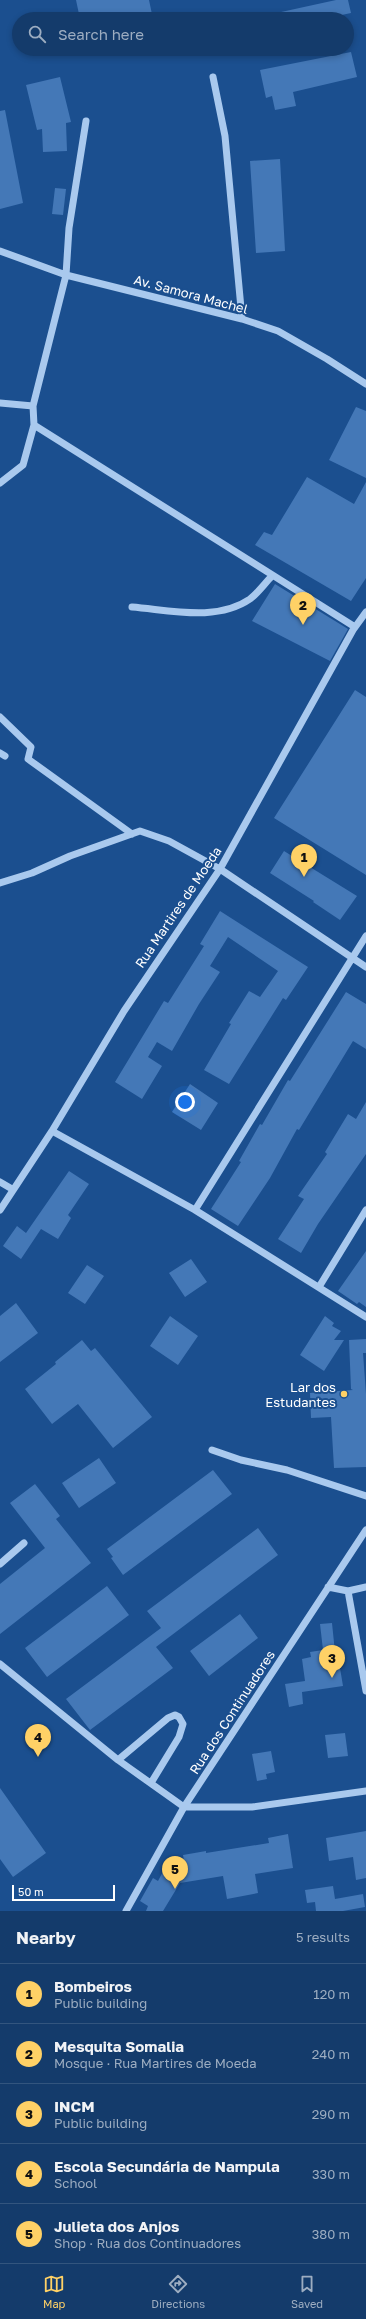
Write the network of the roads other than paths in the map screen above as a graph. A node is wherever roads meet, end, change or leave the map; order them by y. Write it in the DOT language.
graph roads {
  1 [pos="213,77"];
  2 [pos="86,121"];
  3 [pos="0,251"];
  4 [pos="66,275"];
  5 [pos="242,319"];
  6 [pos="366,384"];
  7 [pos="0,403"];
  8 [pos="33,406"];
  9 [pos="34,425"];
  10 [pos="0,483"];
  11 [pos="272,576"];
  12 [pos="132,607"];
  13 [pos="366,612"];
  14 [pos="355,627"];
  15 [pos="0,717"];
  16 [pos="132,834"];
  17 [pos="220,869"];
  18 [pos="0,883"];
  19 [pos="366,936"];
  20 [pos="352,959"];
  21 [pos="366,967"];
  22 [pos="52,1131"];
  23 [pos="0,1182"];
  24 [pos="12,1189"];
  25 [pos="0,1210"];
  26 [pos="195,1210"];
  27 [pos="366,1210"];
  28 [pos="319,1287"];
  29 [pos="366,1317"];
  30 [pos="212,1450"];
  31 [pos="366,1496"];
  32 [pos="366,1530"];
  33 [pos="24,1543"];
  34 [pos="0,1564"];
  35 [pos="328,1587"];
  36 [pos="366,1587"];
  37 [pos="348,1591"];
  38 [pos="0,1664"];
  39 [pos="366,1691"];
  40 [pos="118,1760"];
  41 [pos="151,1783"];
  42 [pos="366,1791"];
  43 [pos="184,1807"];
  44 [pos="126,1911"];
  1 -- 5 [label="street"];
  2 -- 4 [label="street"];
  3 -- 4 [label="street, Av. Samora Machel"];
  4 -- 5 [label="street, Av. Samora Machel"];
  4 -- 8 [label="street"];
  5 -- 6 [label="street, Av. Samora Machel"];
  7 -- 8 [label="street"];
  8 -- 9 [label="street"];
  9 -- 10 [label="street"];
  9 -- 11 [label="street"];
  11 -- 12 [label="street"];
  11 -- 14 [label="street"];
  13 -- 14 [label="street, Rua Martires de Moeda"];
  14 -- 17 [label="street, Rua Martires de Moeda"];
  15 -- 16 [label="street"];
  16 -- 17 [label="street"];
  16 -- 18 [label="street"];
  17 -- 20 [label="street"];
  17 -- 22 [label="street, Rua Martires de Moeda"];
  19 -- 20 [label="street"];
  20 -- 21 [label="street"];
  20 -- 26 [label="street"];
  22 -- 24 [label="street, Rua Martires de Moeda"];
  22 -- 26 [label="street"];
  23 -- 24 [label="street"];
  24 -- 25 [label="street, Rua Martires de Moeda"];
  26 -- 28 [label="street"];
  27 -- 28 [label="street"];
  28 -- 29 [label="street"];
  30 -- 31 [label="street"];
  32 -- 35 [label="street, Rua dos Continuadores"];
  33 -- 34 [label="street"];
  35 -- 37 [label="street"];
  35 -- 43 [label="street, Rua dos Continuadores"];
  36 -- 37 [label="street"];
  37 -- 39 [label="street"];
  38 -- 40 [label="street"];
  40 -- 41 [label="street"];
  40 -- 41 [label="street"];
  41 -- 43 [label="street"];
  42 -- 43 [label="street"];
  43 -- 44 [label="street, Rua dos Continuadores"];
}
